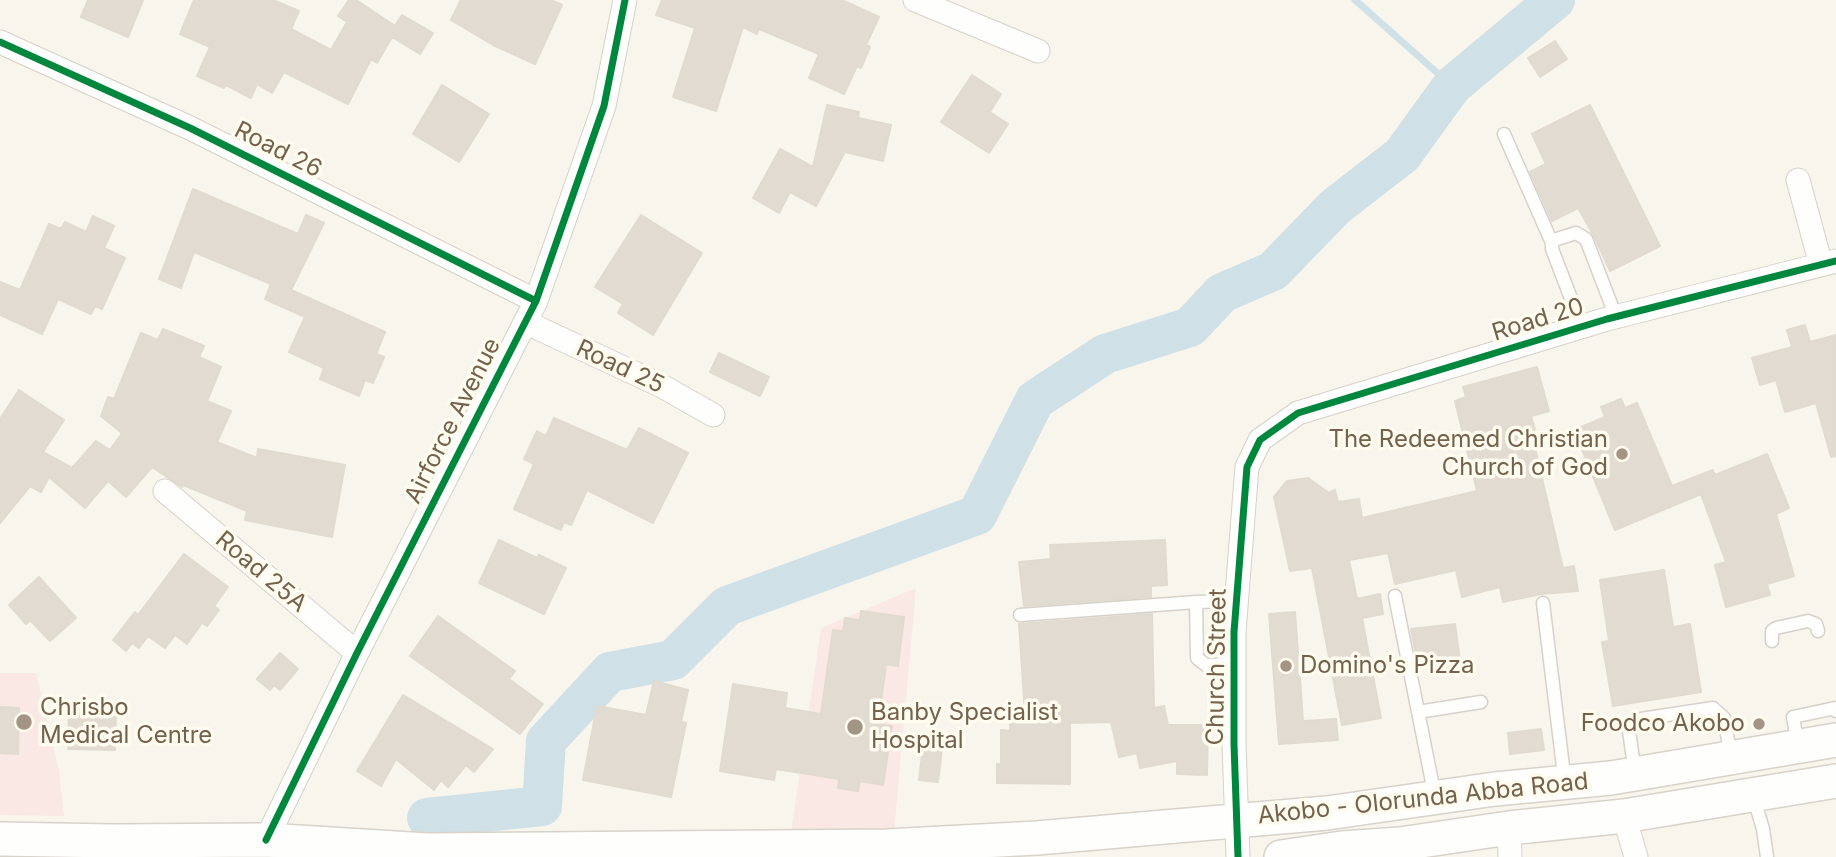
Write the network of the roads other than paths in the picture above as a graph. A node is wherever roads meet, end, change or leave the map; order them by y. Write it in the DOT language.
graph roads {
  1 [pos="625,0"];
  2 [pos="915,0"];
  3 [pos="0,42"];
  4 [pos="1038,51"];
  5 [pos="1504,134"];
  6 [pos="1798,180"];
  7 [pos="1552,243"];
  8 [pos="1829,263"];
  9 [pos="536,301"];
  10 [pos="1616,317"];
  11 [pos="525,322"];
  12 [pos="1581,327"];
  13 [pos="713,415"];
  14 [pos="1259,440"];
  15 [pos="165,491"];
  16 [pos="1395,596"];
  17 [pos="1236,601"];
  18 [pos="1196,602"];
  19 [pos="1543,603"];
  20 [pos="1020,615"];
  21 [pos="1818,631"];
  22 [pos="1772,641"];
  23 [pos="357,653"];
  24 [pos="1234,664"];
  25 [pos="1481,702"];
  26 [pos="1835,708"];
  27 [pos="1418,712"];
  28 [pos="1792,732"];
  29 [pos="1836,740"];
  30 [pos="1731,757"];
  31 [pos="1635,773"];
  32 [pos="1836,781"];
  33 [pos="1565,783"];
  34 [pos="1792,789"];
  35 [pos="1753,795"];
  36 [pos="1435,797"];
  37 [pos="1624,816"];
  38 [pos="1236,819"];
  39 [pos="0,839"];
  40 [pos="266,839"];
  41 [pos="1509,842"];
  42 [pos="1342,853"];
  43 [pos="1238,857"];
  44 [pos="1281,857"];
  45 [pos="1636,857"];
  46 [pos="1766,857"];
  1 -- 9 [label="street, Airforce Avenue"];
  2 -- 4 [label="street"];
  3 -- 9 [label="street, Road 26"];
  5 -- 7 [label="lane"];
  6 -- 8 [label="street, Road 20"];
  7 -- 10 [label="lane"];
  7 -- 12 [label="lane"];
  8 -- 10 [label="street, Road 20"];
  9 -- 11 [label="street, Airforce Avenue"];
  10 -- 12 [label="street, Road 20"];
  11 -- 13 [label="street, Road 25"];
  11 -- 23 [label="street, Airforce Avenue"];
  12 -- 14 [label="street, Road 20"];
  14 -- 17 [label="street, Church Street"];
  15 -- 23 [label="street, Road 25A"];
  16 -- 27 [label="lane"];
  17 -- 18 [label="lane"];
  17 -- 24 [label="street, Church Street"];
  18 -- 20 [label="lane"];
  18 -- 24 [label="lane"];
  19 -- 33 [label="lane"];
  21 -- 22 [label="lane"];
  23 -- 40 [label="street, Airforce Avenue"];
  24 -- 38 [label="street, Church Street"];
  25 -- 27 [label="lane"];
  26 -- 28 [label="lane"];
  27 -- 36 [label="lane"];
  28 -- 29 [label="main road, Akobo - Olorunda Abba Road"];
  28 -- 30 [label="main road, Akobo - Olorunda Abba Road"];
  28 -- 34 [label="main road"];
  30 -- 31 [label="main road, Akobo - Olorunda Abba Road"];
  30 -- 31 [label="lane"];
  31 -- 33 [label="main road, Akobo - Olorunda Abba Road"];
  32 -- 34 [label="main road, Akobo - Olorunda Abba Road"];
  33 -- 36 [label="main road, Akobo - Olorunda Abba Road"];
  34 -- 35 [label="main road, Akobo - Olorunda Abba Road"];
  35 -- 37 [label="main road, Akobo - Olorunda Abba Road"];
  35 -- 46 [label="lane"];
  36 -- 38 [label="main road, Akobo - Olorunda Abba Road"];
  37 -- 41 [label="main road, Akobo - Olorunda Abba Road"];
  37 -- 45 [label="street"];
  38 -- 40 [label="main road, Akobo - Olorunda Abba Road"];
  38 -- 43 [label="street, Church Street"];
  39 -- 40 [label="main road, Akobo - Olorunda Abba Road"];
  41 -- 42 [label="main road, Akobo - Olorunda Abba Road"];
  42 -- 44 [label="main road, Akobo - Olorunda Abba Road"];
}
